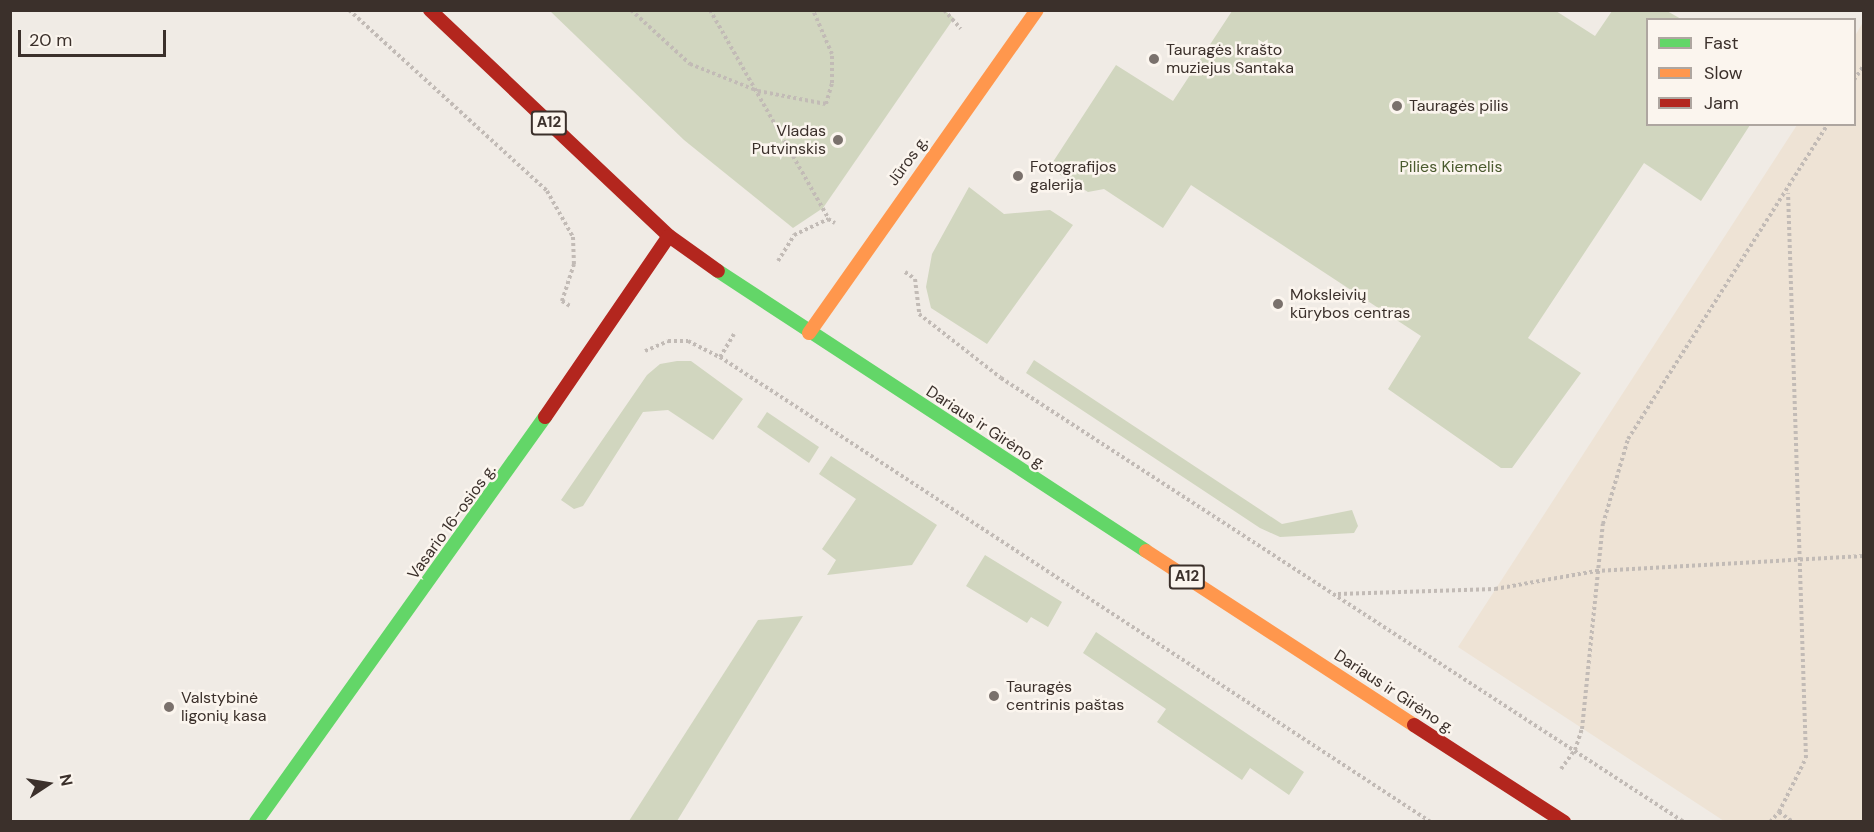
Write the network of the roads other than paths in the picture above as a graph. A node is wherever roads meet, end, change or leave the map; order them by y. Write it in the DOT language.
graph roads {
  1 [pos="430,10"];
  2 [pos="1037,10"];
  3 [pos="669,236"];
  4 [pos="809,333"];
  5 [pos="256,822"];
  6 [pos="1564,822"];
  1 -- 3 [label="main road, Dariaus ir Girėno g. / A12"];
  2 -- 4 [label="main road, Jūros g."];
  3 -- 4 [label="main road, Dariaus ir Girėno g. / A12"];
  3 -- 5 [label="main road, Vasario 16-osios g."];
  4 -- 6 [label="main road, Dariaus ir Girėno g. / A12"];
}
